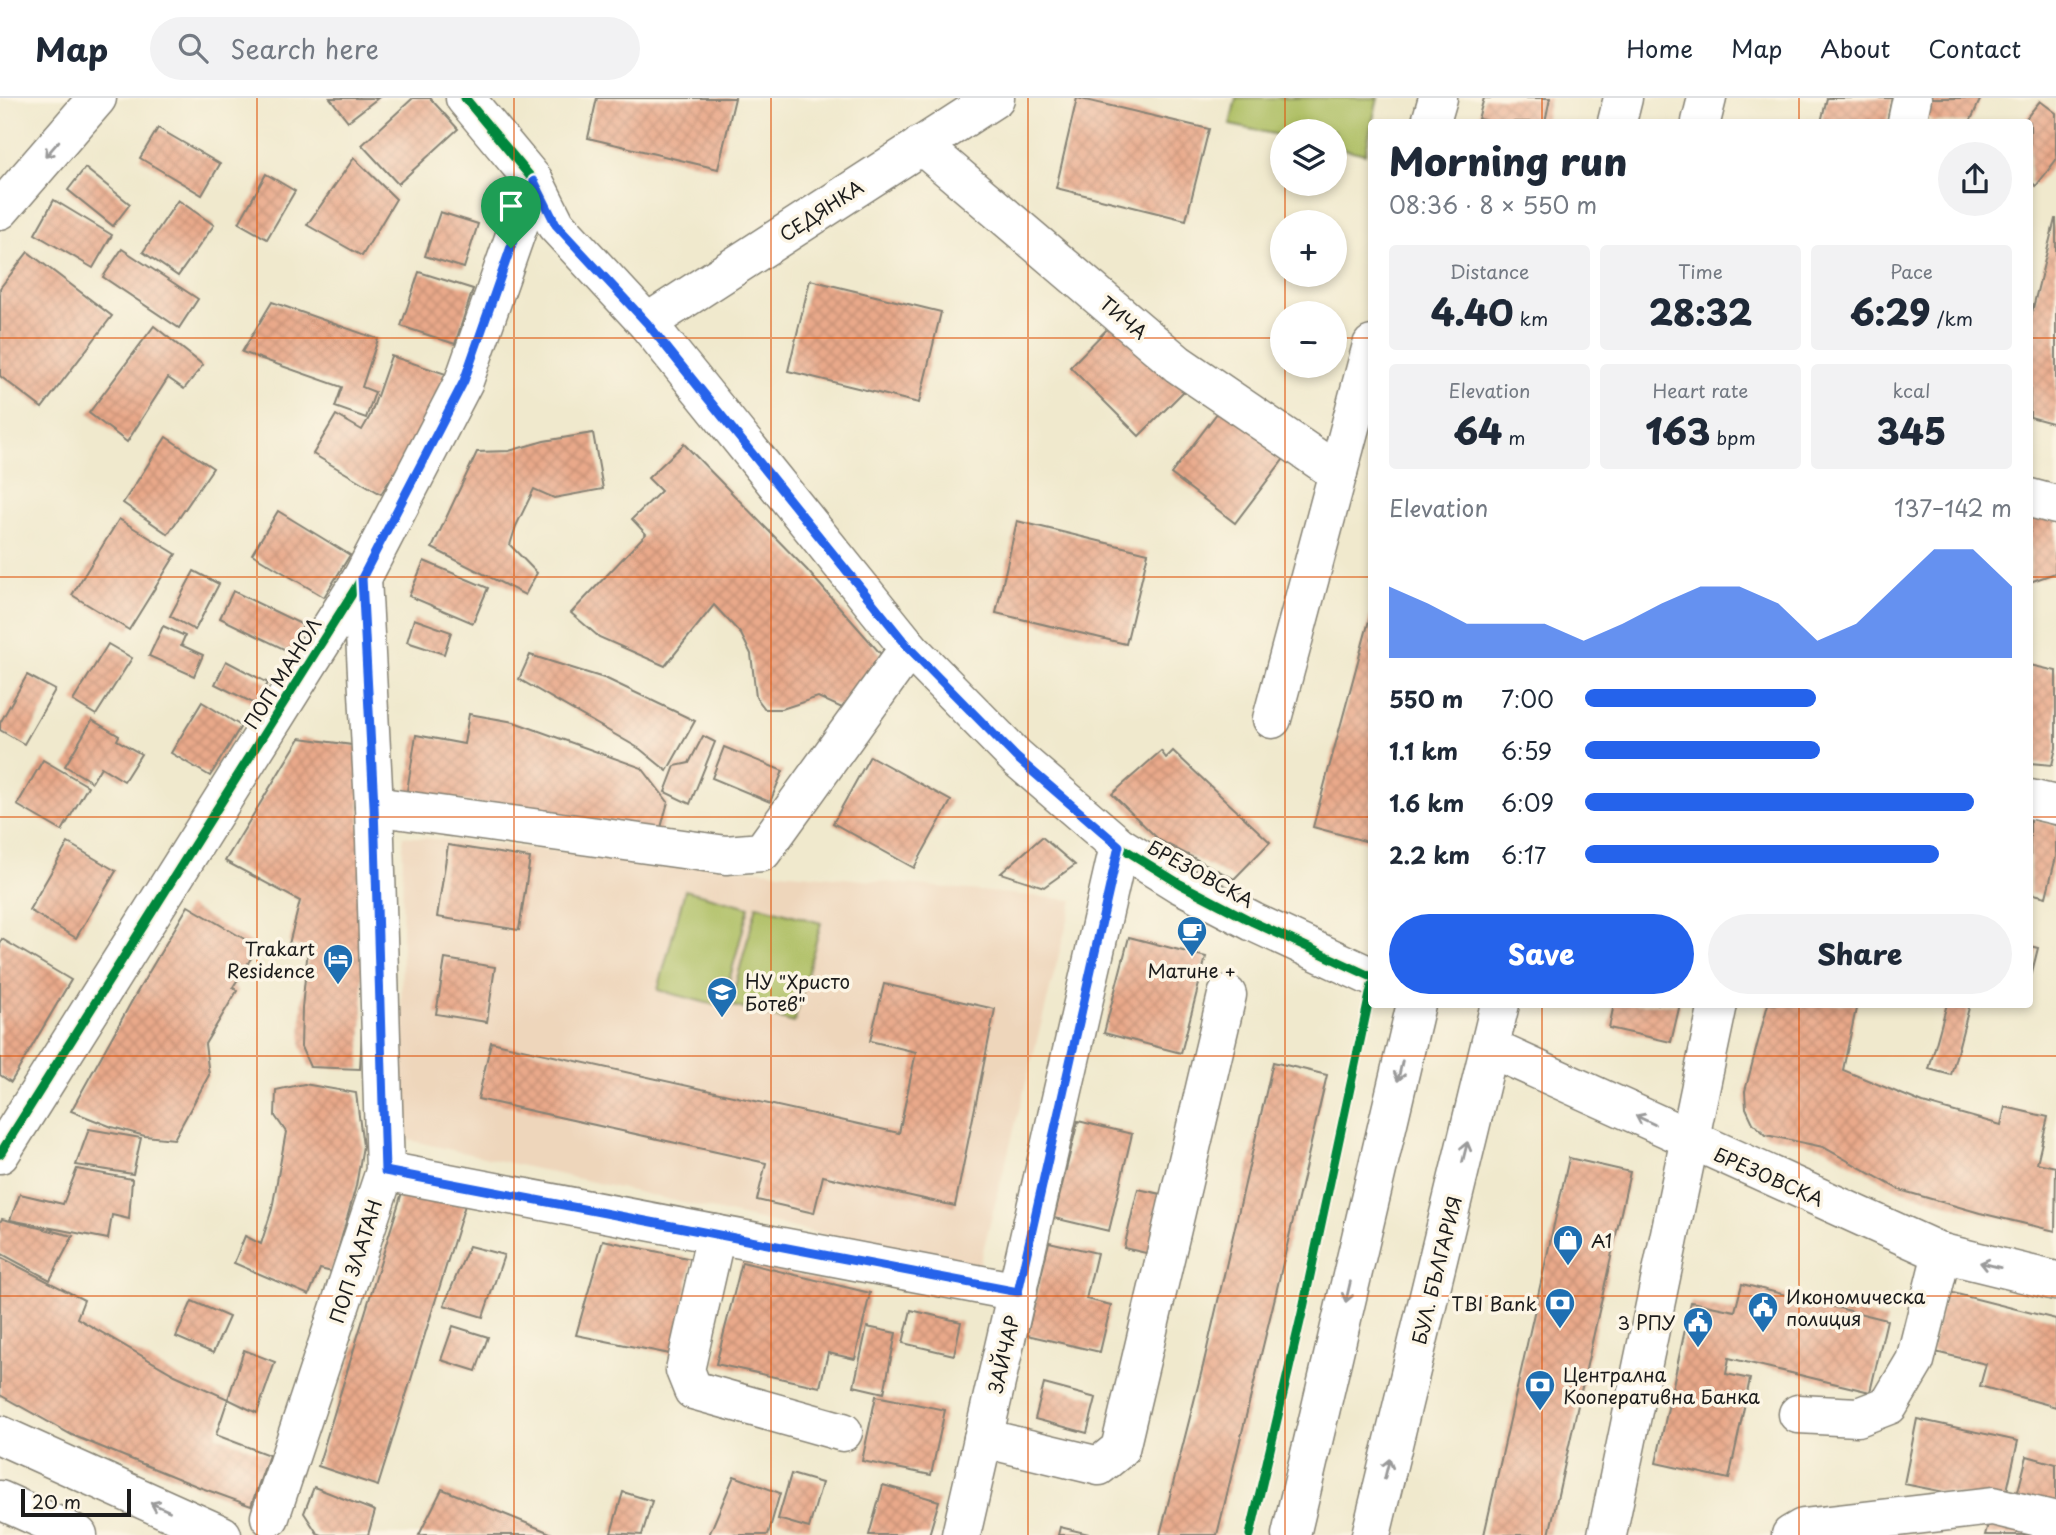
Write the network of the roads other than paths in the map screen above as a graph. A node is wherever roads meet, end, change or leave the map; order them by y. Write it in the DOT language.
graph roads {
  1 [pos="97,98"];
  2 [pos="995,98"];
  3 [pos="1438,98"];
  4 [pos="1623,98"];
  5 [pos="1707,98"];
  6 [pos="1912,98"];
  7 [pos="467,99"];
  8 [pos="1433,119"];
  9 [pos="1618,119"];
  10 [pos="1702,119"];
  11 [pos="1908,119"];
  12 [pos="922,145"];
  13 [pos="534,181"];
  14 [pos="0,210"];
  15 [pos="647,323"];
  16 [pos="1368,360"];
  17 [pos="1338,473"];
  18 [pos="2033,499"];
  19 [pos="2056,505"];
  20 [pos="362,578"];
  21 [pos="909,648"];
  22 [pos="1272,719"];
  23 [pos="2033,800"];
  24 [pos="2056,805"];
  25 [pos="374,806"];
  26 [pos="1119,846"];
  27 [pos="1368,974"];
  28 [pos="1227,995"];
  29 [pos="1415,1008"];
  30 [pos="1499,1008"];
  31 [pos="1717,1008"];
  32 [pos="1490,1048"];
  33 [pos="1690,1140"];
  34 [pos="0,1154"];
  35 [pos="385,1171"];
  36 [pos="716,1234"];
  37 [pos="1942,1253"];
  38 [pos="2056,1282"];
  39 [pos="1018,1292"];
  40 [pos="1798,1414"];
  41 [pos="843,1432"];
  42 [pos="0,1435"];
  43 [pos="983,1438"];
  44 [pos="0,1500"];
  45 [pos="270,1517"];
  46 [pos="2056,1521"];
  47 [pos="78,1535"];
  48 [pos="222,1535"];
  49 [pos="961,1535"];
  50 [pos="1291,1535"];
  51 [pos="1371,1535"];
  52 [pos="1607,1535"];
  53 [pos="1791,1535"];
  1 -- 14 [label="street, one-way"];
  2 -- 12 [label="street, СЕДЯНКА"];
  3 -- 8 [label="street"];
  4 -- 9 [label="street"];
  5 -- 10 [label="street"];
  6 -- 11 [label="street"];
  7 -- 13 [label="street, БРЕЗОВСКА"];
  12 -- 15 [label="street, СЕДЯНКА"];
  12 -- 17 [label="street, ТИЧА"];
  13 -- 15 [label="street, БРЕЗОВСКА"];
  13 -- 20 [label="street, ПОП МАНОЛ"];
  15 -- 21 [label="street, БРЕЗОВСКА"];
  16 -- 17 [label="street"];
  17 -- 22 [label="street"];
  18 -- 19 [label="street"];
  20 -- 25 [label="street, ПОП ЗЛАТАН"];
  20 -- 34 [label="street, ПОП МАНОЛ"];
  21 -- 25 [label="street"];
  21 -- 26 [label="street, БРЕЗОВСКА"];
  23 -- 24 [label="street"];
  25 -- 35 [label="street, ПОП ЗЛАТАН"];
  26 -- 27 [label="street, БРЕЗОВСКА"];
  26 -- 39 [label="street, ЗАЙЧАР"];
  28 -- 43 [label="street"];
  29 -- 50 [label="street, one-way"];
  30 -- 32 [label="street, БУЛ. БЪЛГАРИЯ"];
  31 -- 33 [label="street"];
  33 -- 32 [label="street, БРЕЗОВСКА, one-way"];
  51 -- 32 [label="street, БУЛ. БЪЛГАРИЯ, one-way"];
  33 -- 37 [label="street, БРЕЗОВСКА"];
  33 -- 52 [label="street"];
  35 -- 36 [label="street"];
  35 -- 45 [label="street, ПОП ЗЛАТАН"];
  36 -- 39 [label="street"];
  36 -- 41 [label="street"];
  38 -- 37 [label="street, БРЕЗОВСКА, one-way"];
  37 -- 40 [label="street"];
  39 -- 43 [label="street, ЗАЙЧАР"];
  48 -- 42 [label="street, one-way"];
  43 -- 49 [label="street, ЗАЙЧАР"];
  44 -- 47 [label="street"];
  46 -- 53 [label="street"];
}
